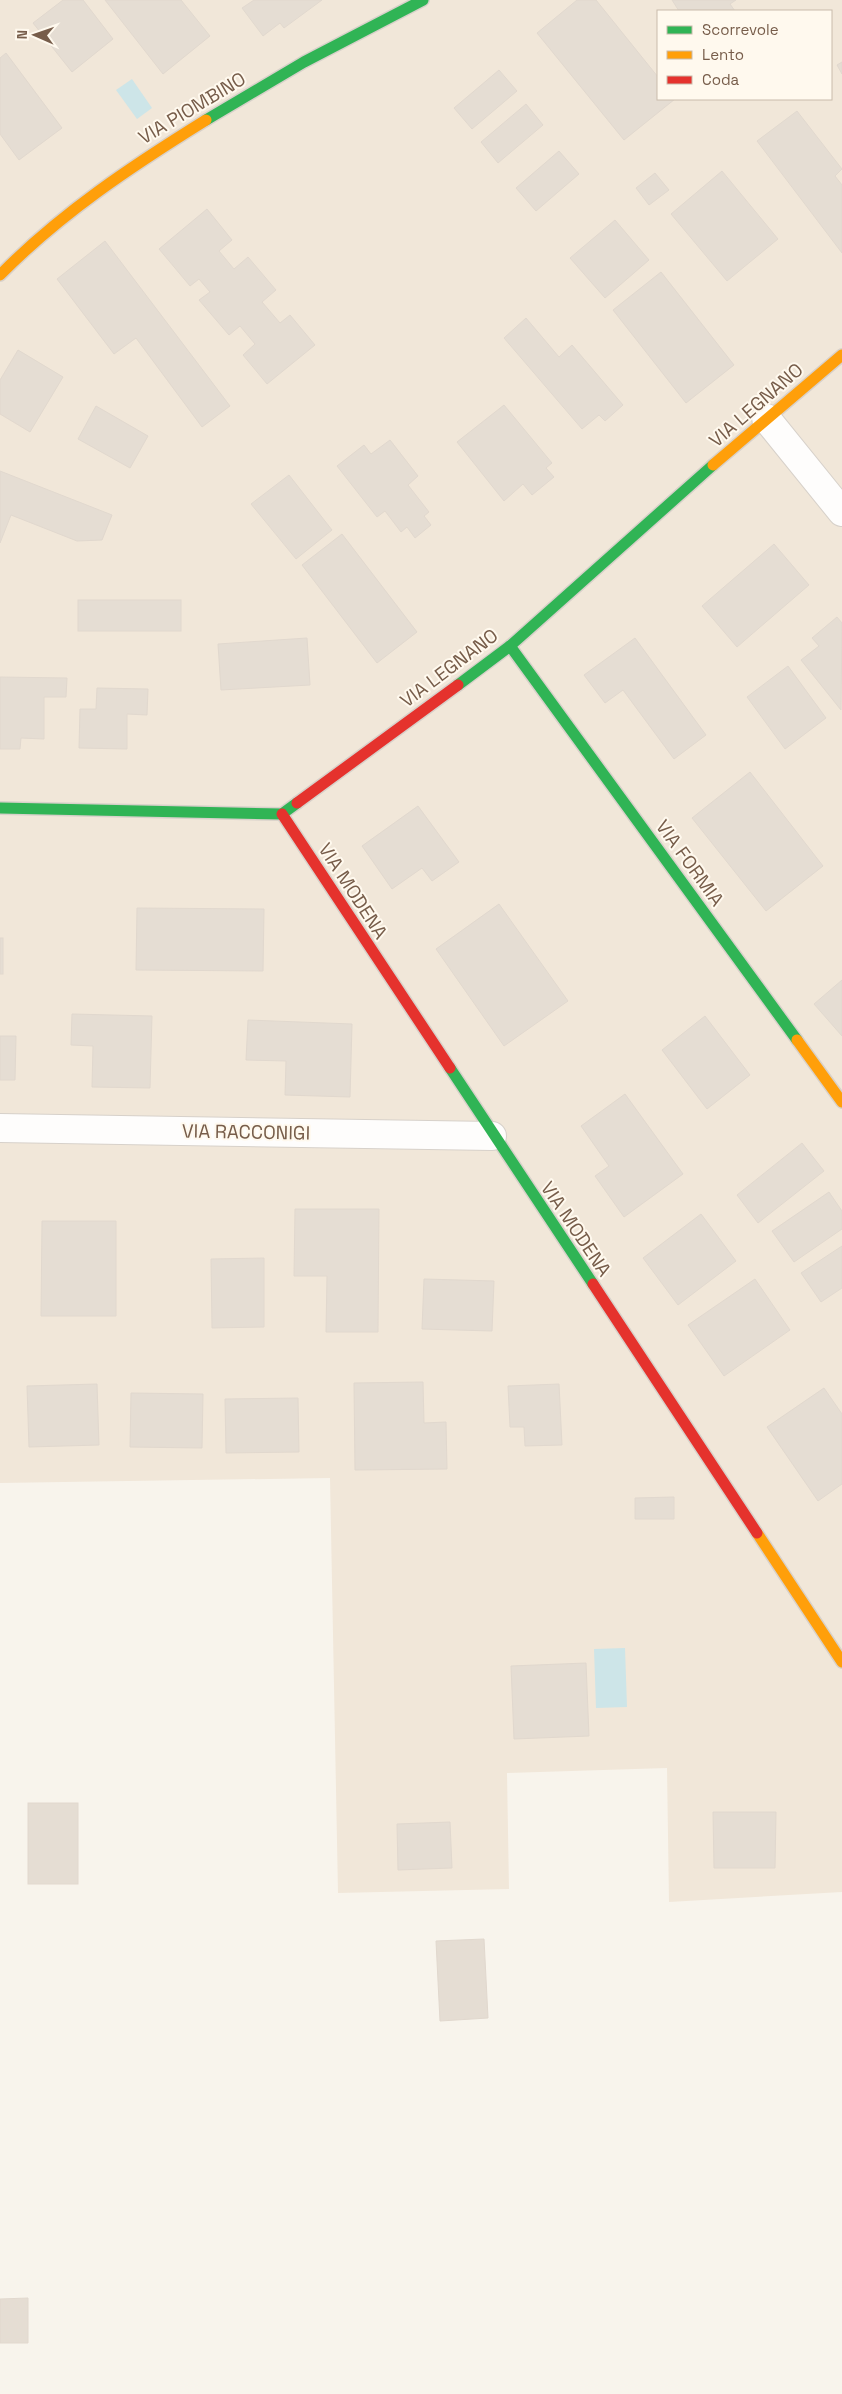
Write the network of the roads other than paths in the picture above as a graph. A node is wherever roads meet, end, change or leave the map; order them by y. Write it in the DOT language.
graph roads {
  1 [pos="423,0"];
  2 [pos="0,275"];
  3 [pos="842,355"];
  4 [pos="766,418"];
  5 [pos="842,512"];
  6 [pos="510,646"];
  7 [pos="0,808"];
  8 [pos="282,814"];
  9 [pos="842,1102"];
  10 [pos="0,1128"];
  11 [pos="492,1136"];
  12 [pos="842,1662"];
  1 -- 2 [label="street, VIA PIOMBINO"];
  3 -- 4 [label="street, VIA LEGNANO"];
  4 -- 5 [label="street"];
  4 -- 6 [label="street, VIA LEGNANO"];
  6 -- 8 [label="street, VIA LEGNANO"];
  6 -- 9 [label="street, VIA FORMIA"];
  7 -- 8 [label="street"];
  8 -- 11 [label="street, VIA MODENA"];
  10 -- 11 [label="street, VIA RACCONIGI"];
  11 -- 12 [label="street, VIA MODENA"];
}
